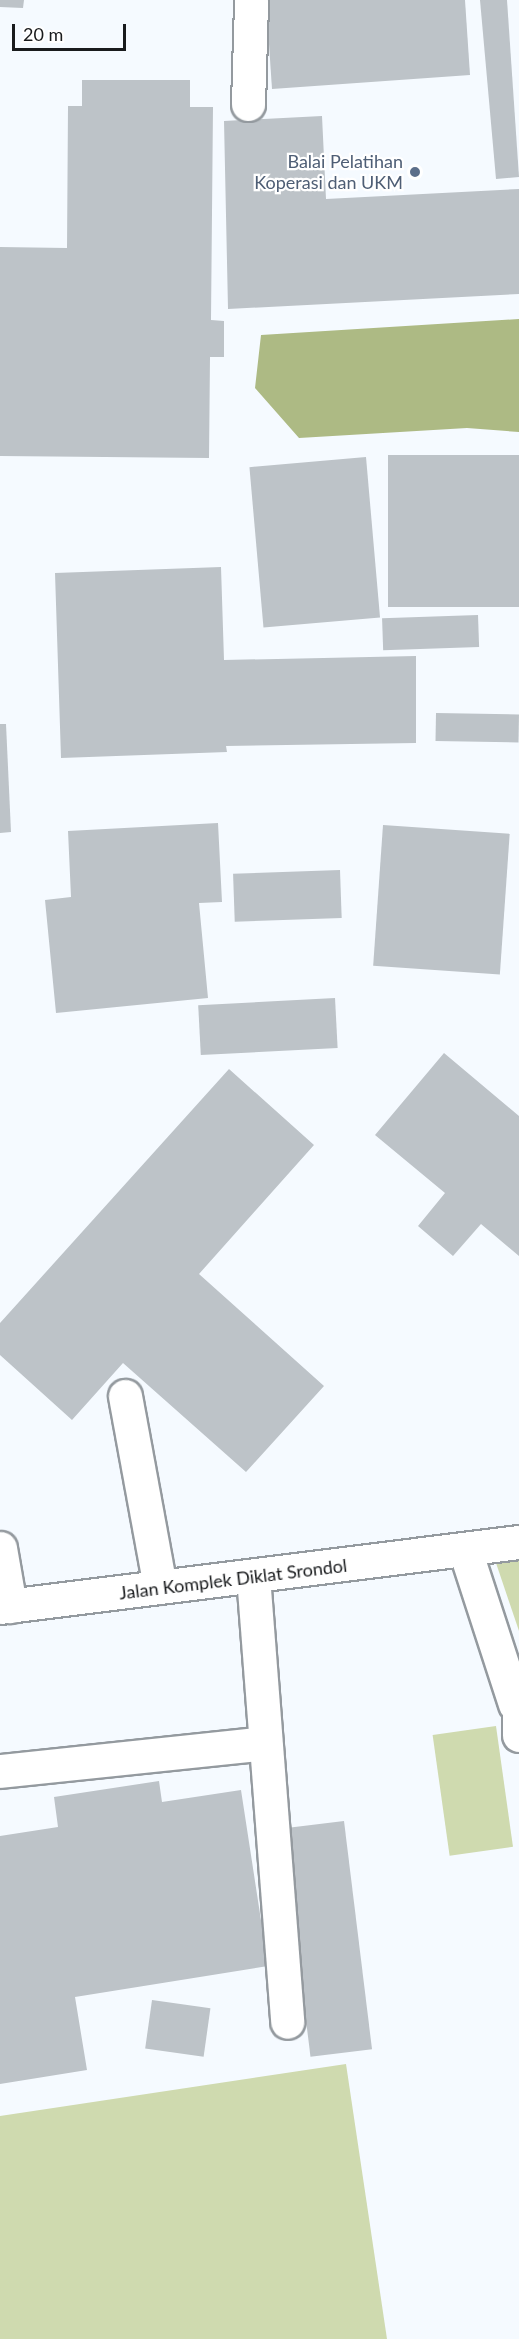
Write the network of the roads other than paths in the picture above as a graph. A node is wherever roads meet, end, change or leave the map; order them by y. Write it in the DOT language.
graph roads {
  1 [pos="251,0"];
  2 [pos="248,104"];
  3 [pos="125,1396"];
  4 [pos="519,1542"];
  5 [pos="0,1548"];
  6 [pos="465,1550"];
  7 [pos="253,1576"];
  8 [pos="160,1587"];
  9 [pos="5,1606"];
  10 [pos="518,1713"];
  11 [pos="265,1743"];
  12 [pos="0,1771"];
  13 [pos="286,2022"];
  1 -- 2 [label="lane"];
  3 -- 8 [label="lane"];
  4 -- 6 [label="lane, Jalan Komplek Diklat Srondol"];
  5 -- 9 [label="lane"];
  6 -- 7 [label="lane, Jalan Komplek Diklat Srondol"];
  6 -- 10 [label="lane"];
  7 -- 8 [label="lane, Jalan Komplek Diklat Srondol"];
  7 -- 11 [label="lane"];
  8 -- 9 [label="lane, Jalan Komplek Diklat Srondol"];
  11 -- 12 [label="lane"];
  11 -- 13 [label="lane"];
}
